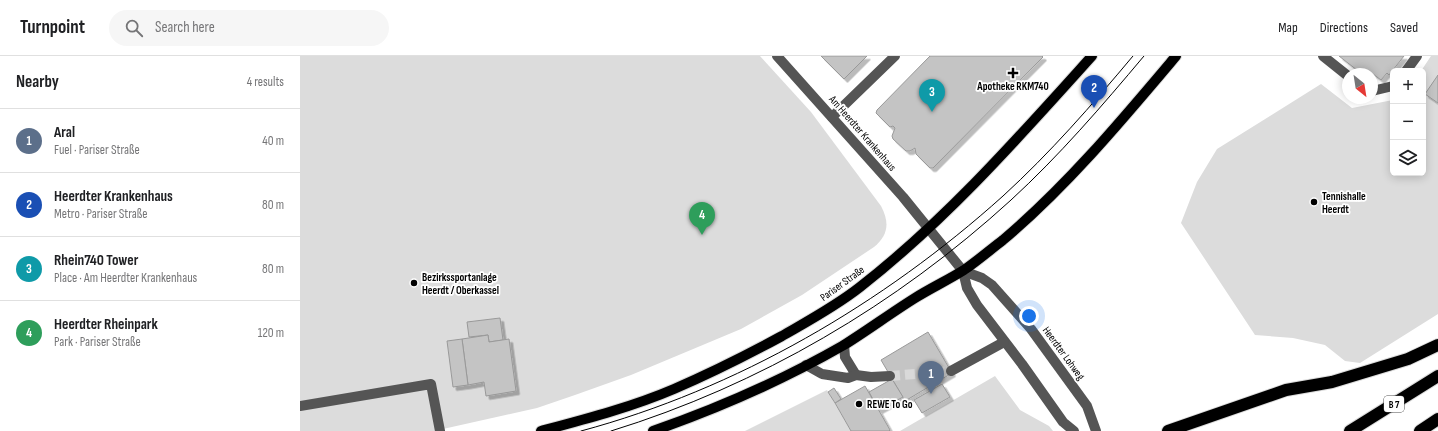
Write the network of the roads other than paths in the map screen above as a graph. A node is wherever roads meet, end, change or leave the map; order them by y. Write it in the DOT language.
graph roads {
  1 [pos="777,56"];
  2 [pos="895,56"];
  3 [pos="1092,56"];
  4 [pos="1176,56"];
  5 [pos="1323,56"];
  6 [pos="1417,56"];
  7 [pos="1408,68"];
  8 [pos="1342,71"];
  9 [pos="1390,87"];
  10 [pos="1378,90"];
  11 [pos="832,117"];
  12 [pos="928,228"];
  13 [pos="963,271"];
  14 [pos="1004,342"];
  15 [pos="844,345"];
  16 [pos="1438,345"];
  17 [pos="806,365"];
  18 [pos="951,371"];
  19 [pos="856,375"];
  20 [pos="890,376"];
  21 [pos="1438,376"];
  22 [pos="300,406"];
  23 [pos="1438,419"];
  24 [pos="440,431"];
  25 [pos="541,431"];
  26 [pos="652,431"];
  27 [pos="1074,431"];
  28 [pos="1096,431"];
  29 [pos="1168,431"];
  30 [pos="1350,431"];
  31 [pos="1420,431"];
  1 -- 11 [label="street, Am Heerdter Krankenhaus"];
  2 -- 11 [label="street"];
  3 -- 12 [label="main road, Pariser Straße"];
  4 -- 13 [label="main road"];
  5 -- 8 [label="street"];
  6 -- 7 [label="street"];
  9 -- 10 [label="street"];
  11 -- 12 [label="street, Am Heerdter Krankenhaus"];
  12 -- 13 [label="street"];
  12 -- 25 [label="main road, Pariser Straße"];
  13 -- 14 [label="street"];
  13 -- 15 [label="main road"];
  13 -- 28 [label="street, Heerdter Lohweg"];
  14 -- 18 [label="street"];
  14 -- 27 [label="street"];
  15 -- 17 [label="main road"];
  15 -- 19 [label="street"];
  16 -- 29 [label="highway"];
  17 -- 19 [label="street"];
  17 -- 26 [label="main road"];
  19 -- 20 [label="street"];
  21 -- 30 [label="highway, B 7"];
  22 -- 24 [label="street"];
  23 -- 31 [label="highway"];
}
